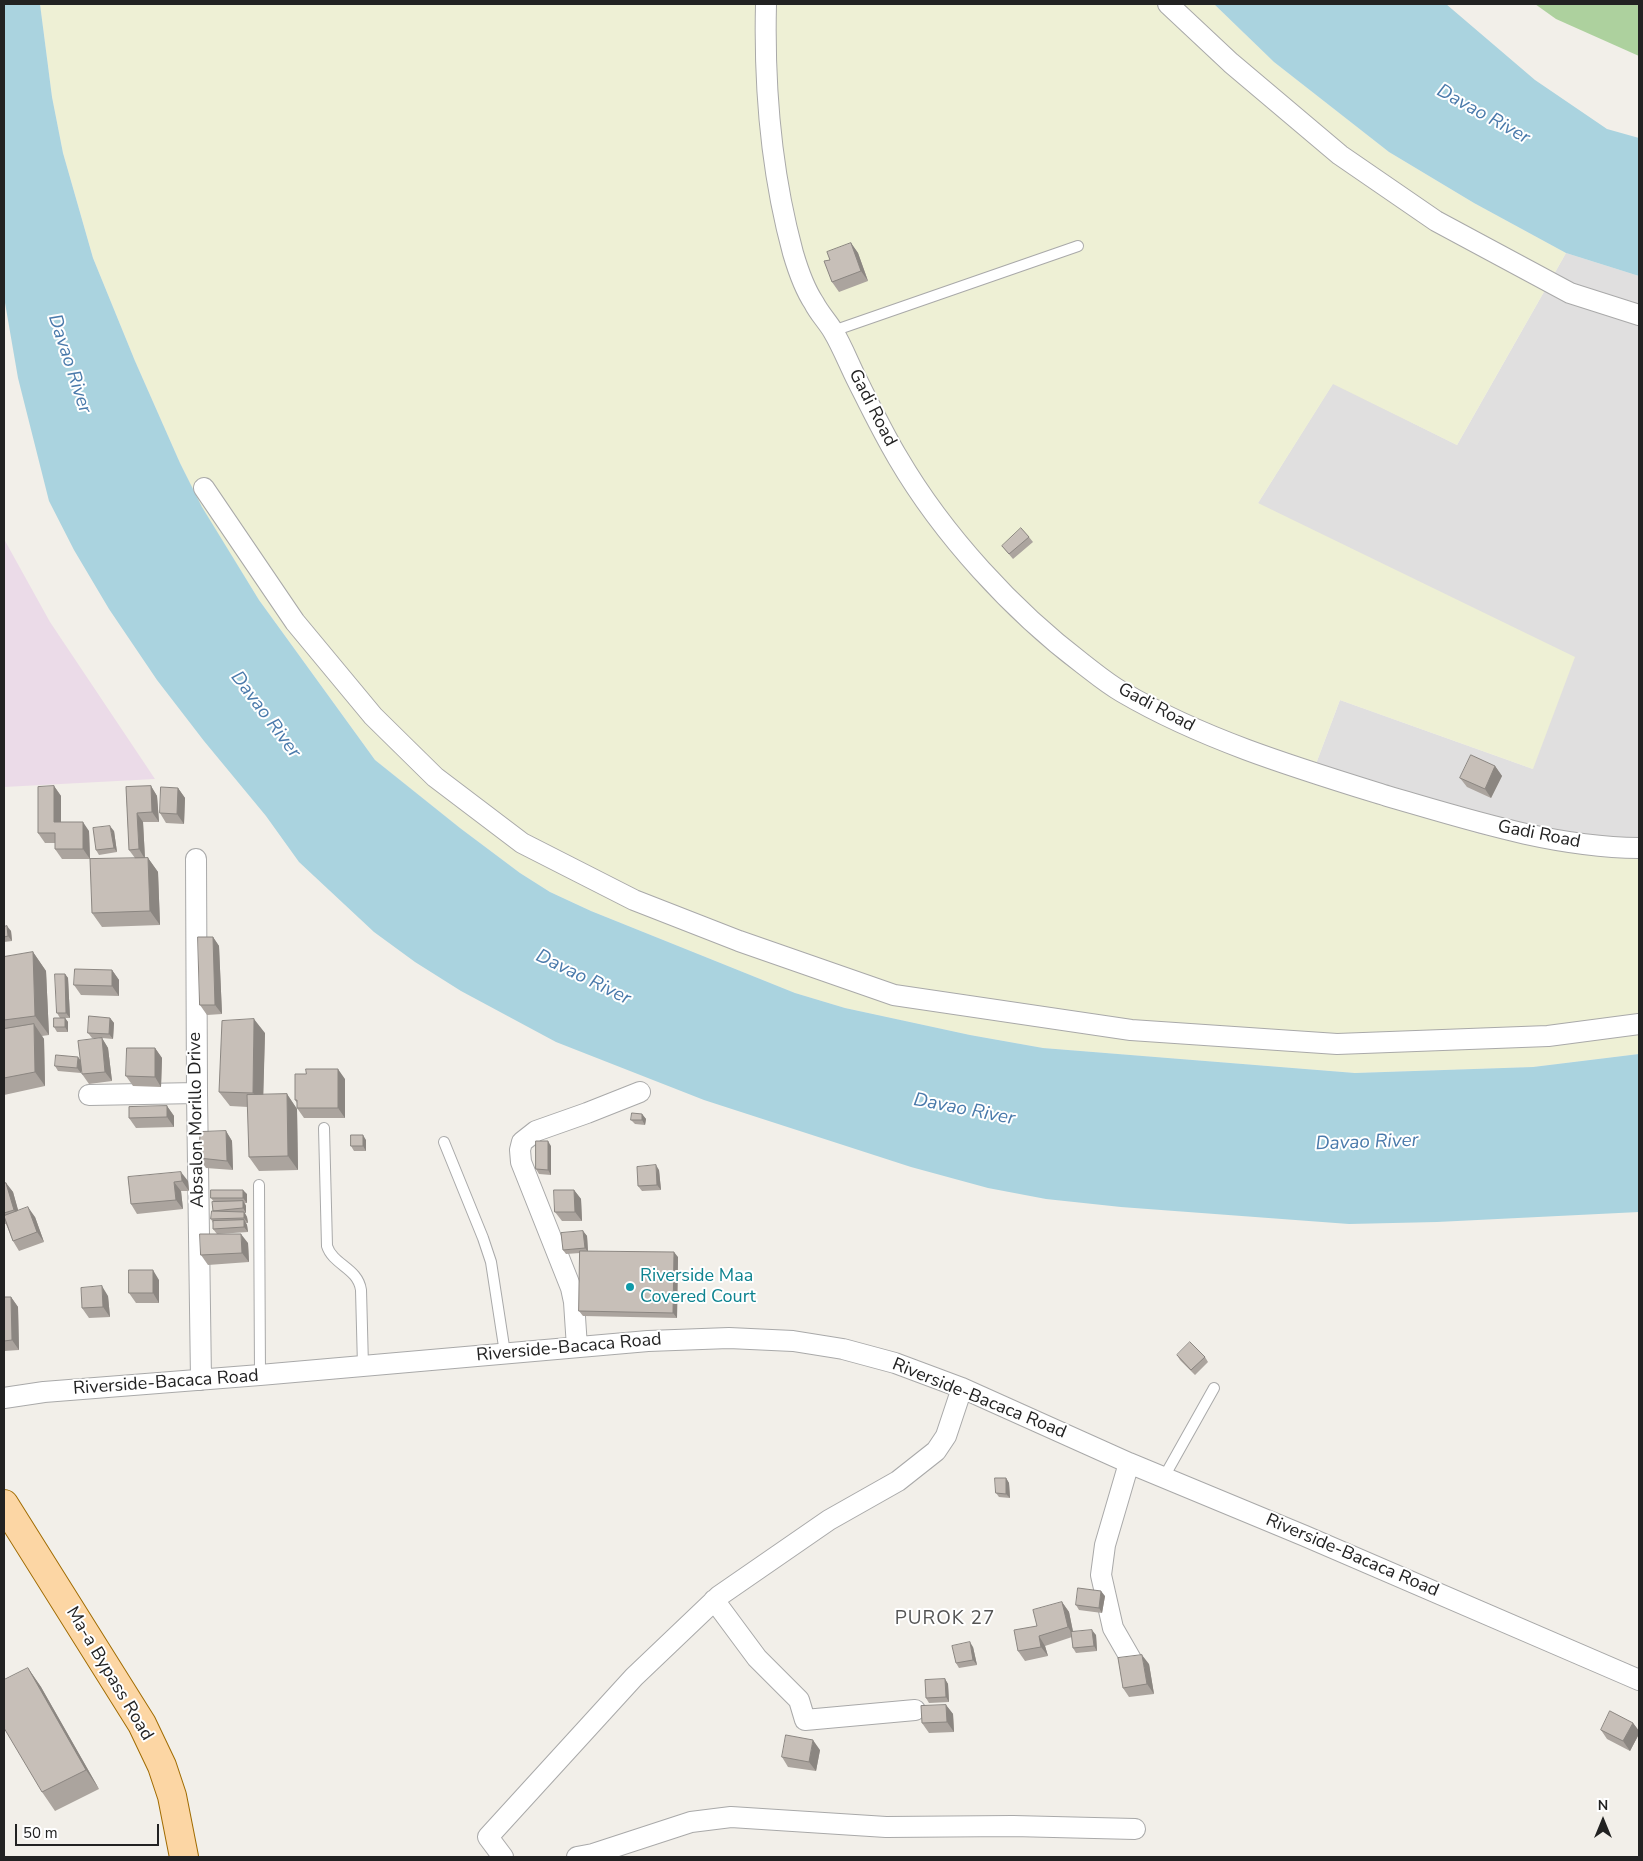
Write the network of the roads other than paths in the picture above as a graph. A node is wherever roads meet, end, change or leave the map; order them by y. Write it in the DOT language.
graph roads {
  1 [pos="766,4"];
  2 [pos="1168,4"];
  3 [pos="1078,246"];
  4 [pos="1639,315"];
  5 [pos="833,331"];
  6 [pos="204,488"];
  7 [pos="1639,848"];
  8 [pos="196,859"];
  9 [pos="1639,1024"];
  10 [pos="640,1092"];
  11 [pos="197,1093"];
  12 [pos="89,1095"];
  13 [pos="324,1128"];
  14 [pos="444,1142"];
  15 [pos="259,1185"];
  16 [pos="577,1347"];
  17 [pos="505,1353"];
  18 [pos="363,1366"];
  19 [pos="260,1375"];
  20 [pos="201,1380"];
  21 [pos="962,1388"];
  22 [pos="1214,1388"];
  23 [pos="4,1398"];
  24 [pos="1130,1463"];
  25 [pos="1164,1477"];
  26 [pos="4,1504"];
  27 [pos="714,1600"];
  28 [pos="1132,1661"];
  29 [pos="1639,1680"];
  30 [pos="915,1710"];
  31 [pos="1135,1829"];
  32 [pos="184,1857"];
  33 [pos="503,1857"];
  34 [pos="577,1857"];
  1 -- 5 [label="street, Gadi Road"];
  2 -- 4 [label="street"];
  3 -- 5 [label="lane"];
  5 -- 7 [label="street, Gadi Road"];
  6 -- 9 [label="street"];
  8 -- 11 [label="street, Absalon Morillo Drive"];
  10 -- 16 [label="street"];
  11 -- 12 [label="street"];
  11 -- 20 [label="street, Absalon Morillo Drive"];
  13 -- 18 [label="lane"];
  14 -- 17 [label="lane"];
  15 -- 19 [label="lane"];
  16 -- 17 [label="street, Riverside-Bacaca Road"];
  16 -- 21 [label="street, Riverside-Bacaca Road"];
  17 -- 18 [label="street, Riverside-Bacaca Road"];
  18 -- 19 [label="street, Riverside-Bacaca Road"];
  19 -- 20 [label="street, Riverside-Bacaca Road"];
  20 -- 23 [label="street, Riverside-Bacaca Road"];
  21 -- 24 [label="street, Riverside-Bacaca Road"];
  21 -- 27 [label="street"];
  22 -- 25 [label="lane"];
  24 -- 25 [label="street, Riverside-Bacaca Road"];
  24 -- 28 [label="street"];
  25 -- 29 [label="street, Riverside-Bacaca Road"];
  26 -- 32 [label="main road, Ma-a Bypass Road"];
  27 -- 30 [label="street"];
  27 -- 33 [label="street"];
  31 -- 34 [label="street"];
}
